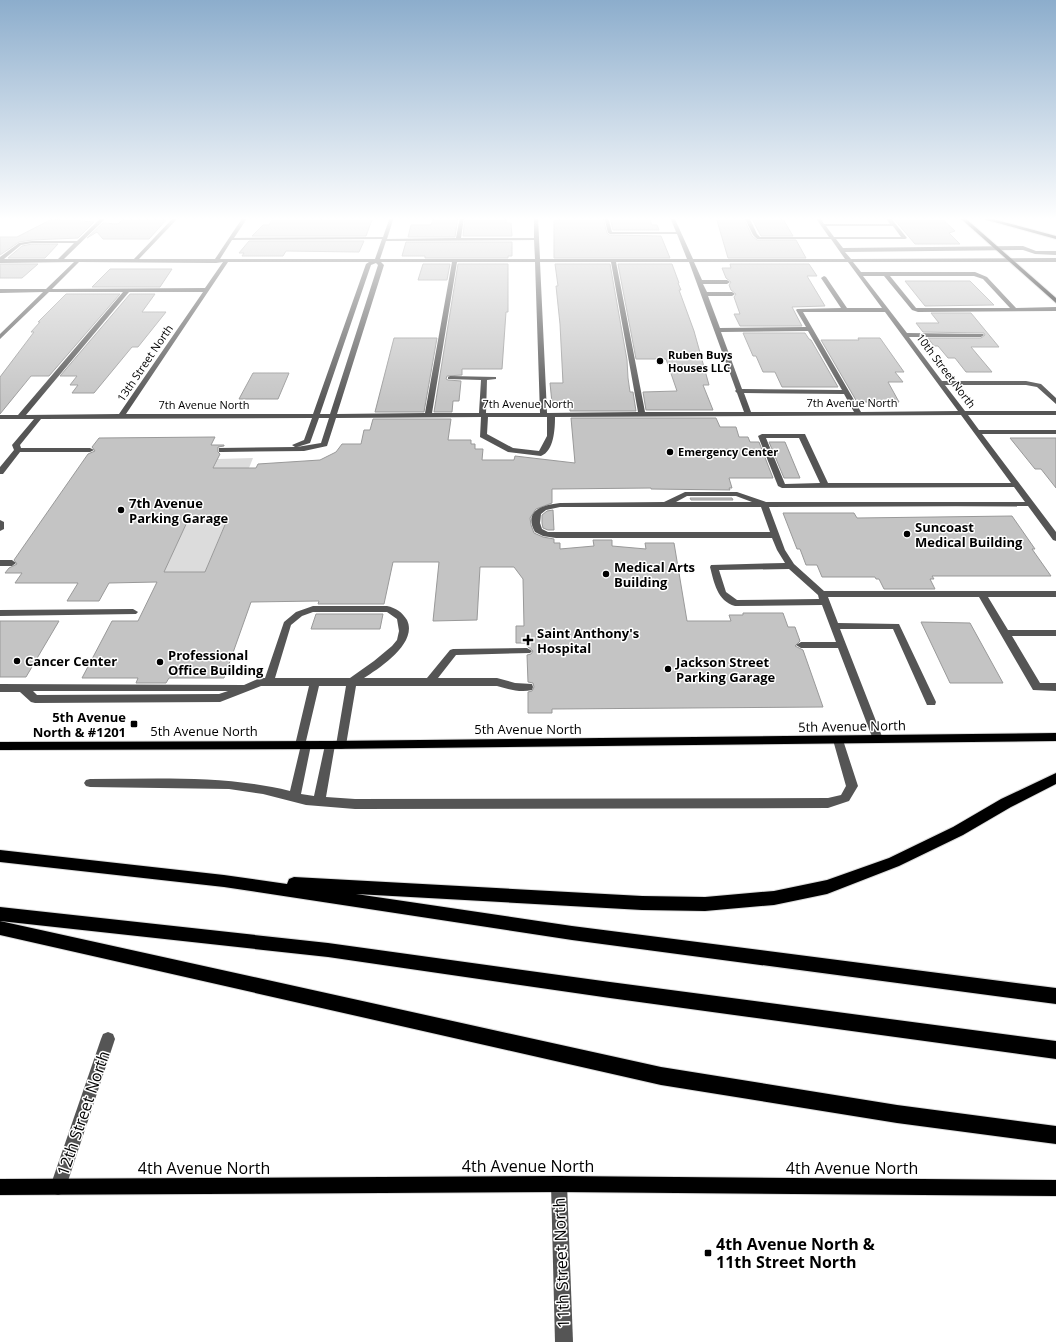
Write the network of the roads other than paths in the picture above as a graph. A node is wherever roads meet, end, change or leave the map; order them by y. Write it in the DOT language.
graph roads {
  1 [pos="59,280"];
  2 [pos="213,280"];
  3 [pos="364,280"];
  4 [pos="376,280"];
  5 [pos="452,280"];
  6 [pos="539,280"];
  7 [pos="617,280"];
  8 [pos="825,280"];
  9 [pos="864,280"];
  10 [pos="891,280"];
  11 [pos="985,280"];
  12 [pos="1032,280"];
  13 [pos="700,282"];
  14 [pos="727,282"];
  15 [pos="0,290"];
  16 [pos="48,290"];
  17 [pos="128,290"];
  18 [pos="206,290"];
  19 [pos="704,294"];
  20 [pos="732,294"];
  21 [pos="1056,301"];
  22 [pos="1014,309"];
  23 [pos="1056,309"];
  24 [pos="845,310"];
  25 [pos="887,310"];
  26 [pos="810,329"];
  27 [pos="718,330"];
  28 [pos="906,335"];
  29 [pos="981,335"];
  30 [pos="0,337"];
  31 [pos="450,378"];
  32 [pos="484,378"];
  33 [pos="494,378"];
  34 [pos="942,383"];
  35 [pos="738,391"];
  36 [pos="846,392"];
  37 [pos="1056,402"];
  38 [pos="1056,413"];
  39 [pos="748,414"];
  40 [pos="859,414"];
  41 [pos="964,414"];
  42 [pos="428,415"];
  43 [pos="483,415"];
  44 [pos="548,415"];
  45 [pos="642,415"];
  46 [pos="316,416"];
  47 [pos="333,416"];
  48 [pos="0,417"];
  49 [pos="20,417"];
  50 [pos="39,417"];
  51 [pos="121,417"];
  52 [pos="978,432"];
  53 [pos="1056,432"];
  54 [pos="282,449"];
  55 [pos="18,450"];
  56 [pos="90,450"];
  57 [pos="222,450"];
  58 [pos="0,472"];
  59 [pos="1017,485"];
  60 [pos="825,486"];
  61 [pos="764,504"];
  62 [pos="1031,504"];
  63 [pos="0,522"];
  64 [pos="0,529"];
  65 [pos="775,535"];
  66 [pos="1056,538"];
  67 [pos="0,563"];
  68 [pos="12,563"];
  69 [pos="791,566"];
  70 [pos="982,594"];
  71 [pos="1056,594"];
  72 [pos="824,598"];
  73 [pos="133,612"];
  74 [pos="0,613"];
  75 [pos="835,626"];
  76 [pos="1005,633"];
  77 [pos="1056,633"];
  78 [pos="801,644"];
  79 [pos="842,644"];
  80 [pos="527,651"];
  81 [pos="269,682"];
  82 [pos="315,682"];
  83 [pos="352,682"];
  84 [pos="430,682"];
  85 [pos="528,686"];
  86 [pos="1056,687"];
  87 [pos="0,688"];
  88 [pos="932,702"];
  89 [pos="1056,737"];
  90 [pos="878,739"];
  91 [pos="838,740"];
  92 [pos="303,745"];
  93 [pos="336,745"];
  94 [pos="0,746"];
  95 [pos="1056,778"];
  96 [pos="90,782"];
  97 [pos="294,797"];
  98 [pos="319,801"];
  99 [pos="0,856"];
  100 [pos="224,881"];
  101 [pos="0,914"];
  102 [pos="0,928"];
  103 [pos="1056,996"];
  104 [pos="108,1039"];
  105 [pos="1056,1050"];
  106 [pos="1056,1135"];
  107 [pos="559,1184"];
  108 [pos="0,1187"];
  109 [pos="58,1187"];
  110 [pos="1056,1188"];
  111 [pos="564,1342"];
  1 -- 16 [label="street"];
  2 -- 18 [label="street, 13th Street North"];
  3 -- 46 [label="street"];
  4 -- 47 [label="street"];
  5 -- 42 [label="street"];
  6 -- 44 [label="street"];
  7 -- 45 [label="street"];
  8 -- 24 [label="street"];
  9 -- 25 [label="street, 10th Street North"];
  10 -- 22 [label="street"];
  11 -- 22 [label="street"];
  12 -- 21 [label="main road"];
  13 -- 14 [label="street"];
  13 -- 19 [label="street"];
  15 -- 16 [label="street"];
  16 -- 17 [label="street"];
  16 -- 30 [label="street"];
  17 -- 18 [label="street"];
  17 -- 49 [label="street"];
  18 -- 51 [label="street, 13th Street North"];
  19 -- 20 [label="street"];
  19 -- 27 [label="street"];
  22 -- 23 [label="street"];
  24 -- 25 [label="street"];
  24 -- 26 [label="street"];
  25 -- 28 [label="street, 10th Street North"];
  26 -- 27 [label="street"];
  26 -- 36 [label="street"];
  27 -- 35 [label="street"];
  28 -- 29 [label="street"];
  28 -- 34 [label="street, 10th Street North"];
  31 -- 32 [label="street"];
  32 -- 33 [label="street"];
  32 -- 43 [label="street"];
  34 -- 37 [label="street"];
  34 -- 41 [label="street, 10th Street North"];
  35 -- 36 [label="street"];
  35 -- 39 [label="street"];
  36 -- 40 [label="street"];
  38 -- 41 [label="street, 7th Avenue North"];
  39 -- 40 [label="street, 7th Avenue North"];
  39 -- 45 [label="street, 7th Avenue North"];
  40 -- 41 [label="street, 7th Avenue North"];
  41 -- 52 [label="street, 10th Street North"];
  42 -- 43 [label="street, 7th Avenue North"];
  42 -- 47 [label="street, 7th Avenue North"];
  43 -- 44 [label="street, 7th Avenue North"];
  43 -- 44 [label="street"];
  44 -- 45 [label="street, 7th Avenue North"];
  46 -- 47 [label="street, 7th Avenue North"];
  46 -- 51 [label="street, 7th Avenue North"];
  46 -- 54 [label="street"];
  47 -- 54 [label="street"];
  48 -- 49 [label="street, 7th Avenue North"];
  49 -- 50 [label="street, 7th Avenue North"];
  50 -- 51 [label="street, 7th Avenue North"];
  50 -- 55 [label="street"];
  52 -- 53 [label="street"];
  52 -- 59 [label="street, 10th Street North"];
  54 -- 57 [label="street"];
  55 -- 56 [label="street"];
  55 -- 58 [label="street"];
  59 -- 60 [label="street"];
  59 -- 62 [label="street, 10th Street North"];
  60 -- 60 [label="street"];
  61 -- 62 [label="street"];
  61 -- 65 [label="street"];
  61 -- 65 [label="street"];
  62 -- 66 [label="street, 10th Street North"];
  63 -- 64 [label="street"];
  65 -- 69 [label="street"];
  67 -- 68 [label="street"];
  69 -- 72 [label="street"];
  69 -- 72 [label="street"];
  70 -- 71 [label="street"];
  70 -- 72 [label="street"];
  70 -- 76 [label="street"];
  72 -- 75 [label="street"];
  73 -- 74 [label="street"];
  75 -- 79 [label="street"];
  75 -- 88 [label="street"];
  76 -- 77 [label="street"];
  76 -- 86 [label="street"];
  78 -- 79 [label="street"];
  79 -- 90 [label="street"];
  80 -- 84 [label="street"];
  81 -- 82 [label="street"];
  81 -- 83 [label="street"];
  81 -- 87 [label="street"];
  82 -- 83 [label="street"];
  82 -- 92 [label="street"];
  83 -- 84 [label="street"];
  83 -- 93 [label="street"];
  84 -- 85 [label="street"];
  89 -- 90 [label="main road, 5th Avenue North"];
  90 -- 91 [label="main road, 5th Avenue North"];
  91 -- 93 [label="main road, 5th Avenue North"];
  91 -- 98 [label="street"];
  92 -- 93 [label="main road, 5th Avenue North"];
  92 -- 94 [label="main road, 5th Avenue North"];
  92 -- 97 [label="street"];
  93 -- 98 [label="street"];
  95 -- 100 [label="highway"];
  96 -- 97 [label="street"];
  97 -- 98 [label="street"];
  99 -- 100 [label="highway"];
  100 -- 103 [label="highway"];
  101 -- 105 [label="highway"];
  102 -- 106 [label="highway"];
  104 -- 109 [label="street, 12th Street North"];
  107 -- 109 [label="main road, 4th Avenue North"];
  107 -- 110 [label="main road, 4th Avenue North"];
  107 -- 111 [label="street, 11th Street North"];
  108 -- 109 [label="main road, 4th Avenue North"];
}
